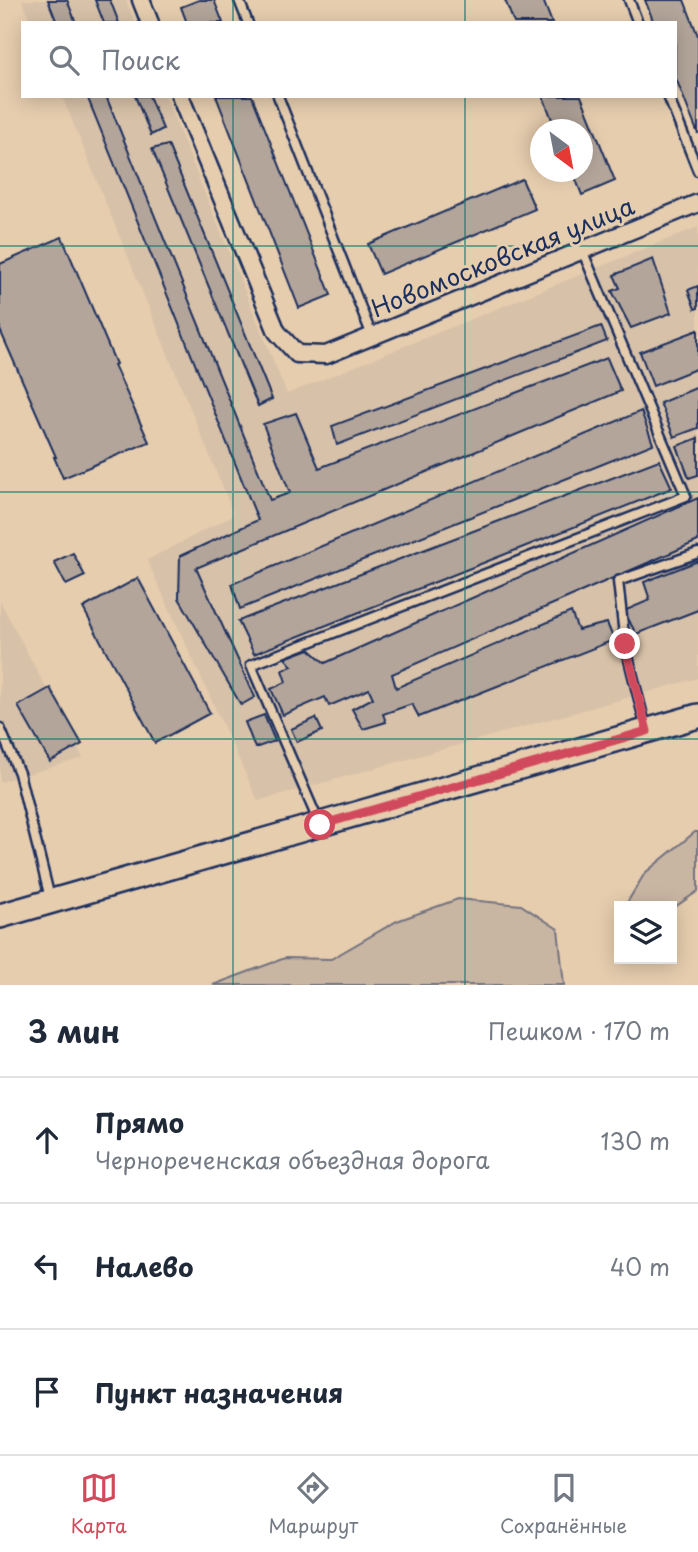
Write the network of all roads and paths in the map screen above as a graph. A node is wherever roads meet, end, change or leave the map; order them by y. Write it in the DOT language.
graph roads {
  1 [pos="141,0"];
  2 [pos="239,0"];
  3 [pos="629,0"];
  4 [pos="149,21"];
  5 [pos="247,21"];
  6 [pos="637,21"];
  7 [pos="181,98"];
  8 [pos="279,98"];
  9 [pos="669,98"];
  10 [pos="698,171"];
  11 [pos="698,202"];
  12 [pos="582,250"];
  13 [pos="372,336"];
  14 [pos="698,553"];
  15 [pos="698,716"];
  16 [pos="0,728"];
  17 [pos="647,731"];
  18 [pos="320,825"];
  19 [pos="51,901"];
  20 [pos="0,916"];
  1 -- 4 [label="street"];
  2 -- 5 [label="lane"];
  3 -- 6 [label="lane"];
  7 -- 13 [label="street, Новомосковская улица"];
  8 -- 13 [label="lane"];
  9 -- 10 [label="lane"];
  11 -- 12 [label="street, Новомосковская улица"];
  12 -- 13 [label="street, Новомосковская улица"];
  12 -- 18 [label="lane"];
  14 -- 17 [label="lane"];
  15 -- 17 [label="main road"];
  16 -- 19 [label="lane"];
  17 -- 18 [label="main road"];
  18 -- 19 [label="main road"];
  19 -- 20 [label="main road"];
}
